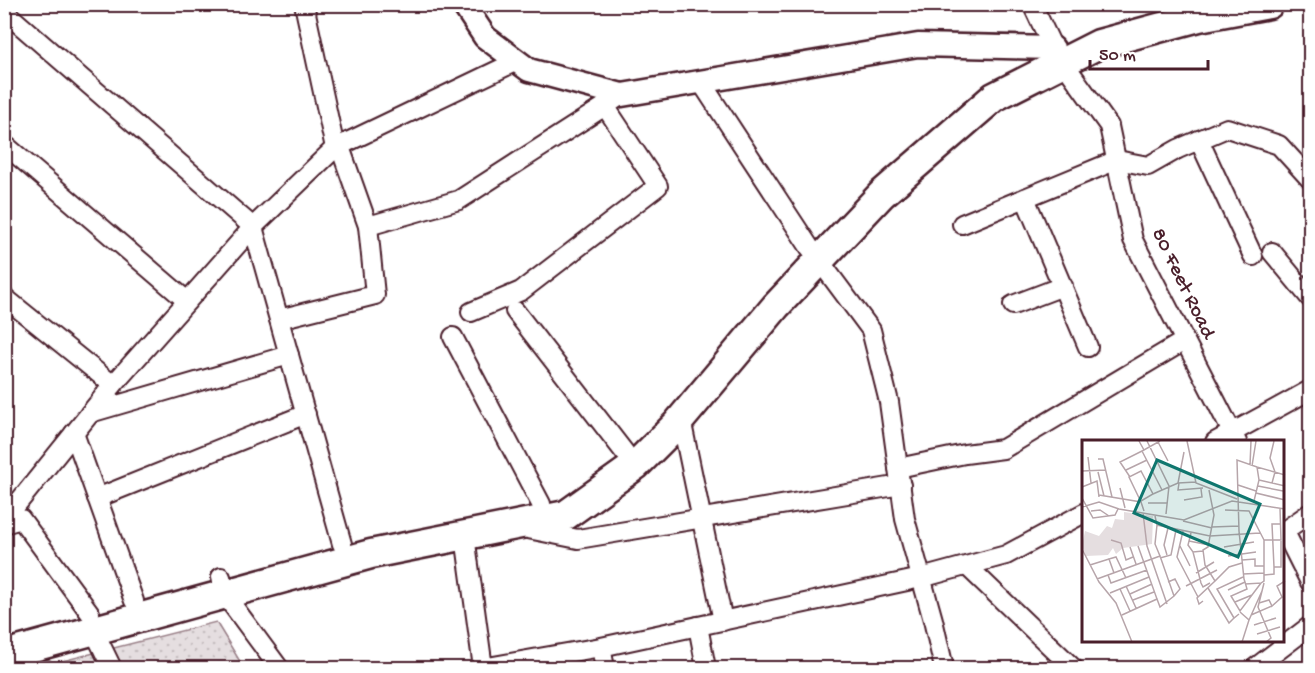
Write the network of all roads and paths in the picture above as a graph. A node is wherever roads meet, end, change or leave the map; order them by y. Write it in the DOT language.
graph roads {
  1 [pos="304,4"];
  2 [pos="463,4"];
  3 [pos="1032,4"];
  4 [pos="1181,4"];
  5 [pos="1269,4"];
  6 [pos="4,11"];
  7 [pos="1058,55"];
  8 [pos="517,61"];
  9 [pos="701,82"];
  10 [pos="613,101"];
  11 [pos="1199,140"];
  12 [pos="4,144"];
  13 [pos="338,148"];
  14 [pos="1117,160"];
  15 [pos="1311,179"];
  16 [pos="1025,198"];
  17 [pos="962,224"];
  18 [pos="368,226"];
  19 [pos="253,227"];
  20 [pos="1272,252"];
  21 [pos="815,254"];
  22 [pos="1253,256"];
  23 [pos="1062,286"];
  24 [pos="4,297"];
  25 [pos="1311,298"];
  26 [pos="187,301"];
  27 [pos="1013,305"];
  28 [pos="515,311"];
  29 [pos="471,312"];
  30 [pos="279,319"];
  31 [pos="453,338"];
  32 [pos="1184,341"];
  33 [pos="1088,347"];
  34 [pos="289,355"];
  35 [pos="112,385"];
  36 [pos="1311,390"];
  37 [pos="90,412"];
  38 [pos="306,414"];
  39 [pos="681,419"];
  40 [pos="74,433"];
  41 [pos="1234,438"];
  42 [pos="625,453"];
  43 [pos="899,476"];
  44 [pos="97,498"];
  45 [pos="541,504"];
  46 [pos="11,512"];
  47 [pos="1311,513"];
  48 [pos="1082,514"];
  49 [pos="702,518"];
  50 [pos="516,526"];
  51 [pos="1285,530"];
  52 [pos="1285,533"];
  53 [pos="465,536"];
  54 [pos="342,544"];
  55 [pos="967,566"];
  56 [pos="921,578"];
  57 [pos="1311,582"];
  58 [pos="223,586"];
  59 [pos="134,601"];
  60 [pos="723,621"];
  61 [pos="92,622"];
  62 [pos="698,626"];
  63 [pos="1311,626"];
  64 [pos="4,637"];
  65 [pos="601,647"];
  66 [pos="4,655"];
  67 [pos="525,665"];
  68 [pos="483,668"];
  69 [pos="112,669"];
  70 [pos="279,669"];
  71 [pos="605,669"];
  72 [pos="706,669"];
  73 [pos="944,669"];
  74 [pos="1073,669"];
  75 [pos="1255,669"];
  1 -- 13 [label="street"];
  2 -- 8 [label="street"];
  3 -- 7 [label="street, 80 Feet Road"];
  4 -- 7 [label="highway"];
  5 -- 7 [label="highway"];
  6 -- 19 [label="street"];
  7 -- 9 [label="street"];
  7 -- 14 [label="street, 80 Feet Road"];
  7 -- 21 [label="highway"];
  8 -- 10 [label="street"];
  8 -- 13 [label="street"];
  9 -- 10 [label="street"];
  9 -- 21 [label="street"];
  10 -- 18 [label="street"];
  10 -- 29 [label="street"];
  11 -- 14 [label="street"];
  11 -- 15 [label="street"];
  11 -- 22 [label="street"];
  12 -- 26 [label="street"];
  13 -- 18 [label="street"];
  13 -- 19 [label="street"];
  14 -- 16 [label="street"];
  14 -- 32 [label="street, 80 Feet Road"];
  16 -- 17 [label="street"];
  16 -- 23 [label="street"];
  18 -- 30 [label="street"];
  19 -- 26 [label="street"];
  19 -- 30 [label="street"];
  20 -- 25 [label="street"];
  21 -- 39 [label="highway"];
  21 -- 42 [label="highway"];
  21 -- 43 [label="street"];
  23 -- 27 [label="street"];
  23 -- 33 [label="street"];
  24 -- 35 [label="street"];
  26 -- 35 [label="street"];
  28 -- 42 [label="street"];
  30 -- 34 [label="street"];
  31 -- 45 [label="street"];
  32 -- 41 [label="street, 80 Feet Road"];
  32 -- 43 [label="street"];
  34 -- 37 [label="street"];
  34 -- 38 [label="street"];
  35 -- 37 [label="street"];
  36 -- 41 [label="street"];
  37 -- 40 [label="street"];
  38 -- 44 [label="street"];
  38 -- 54 [label="street"];
  39 -- 49 [label="street"];
  39 -- 50 [label="highway"];
  40 -- 44 [label="street"];
  40 -- 46 [label="street"];
  42 -- 45 [label="highway"];
  43 -- 49 [label="street"];
  43 -- 56 [label="street"];
  44 -- 59 [label="street"];
  45 -- 54 [label="highway"];
  46 -- 61 [label="street"];
  47 -- 51 [label="street"];
  48 -- 55 [label="street"];
  49 -- 50 [label="street"];
  49 -- 60 [label="street"];
  50 -- 53 [label="highway"];
  52 -- 57 [label="street"];
  53 -- 58 [label="highway"];
  53 -- 68 [label="street"];
  54 -- 58 [label="highway"];
  55 -- 56 [label="street"];
  55 -- 74 [label="street"];
  56 -- 60 [label="street"];
  56 -- 73 [label="street"];
  58 -- 59 [label="highway"];
  58 -- 61 [label="highway"];
  58 -- 70 [label="street"];
  59 -- 61 [label="highway"];
  60 -- 62 [label="street"];
  61 -- 64 [label="highway"];
  61 -- 66 [label="highway"];
  61 -- 69 [label="street"];
  62 -- 65 [label="street"];
  62 -- 72 [label="street"];
  63 -- 75 [label="street"];
  65 -- 67 [label="street"];
  65 -- 71 [label="street"];
  67 -- 68 [label="street"];
}
